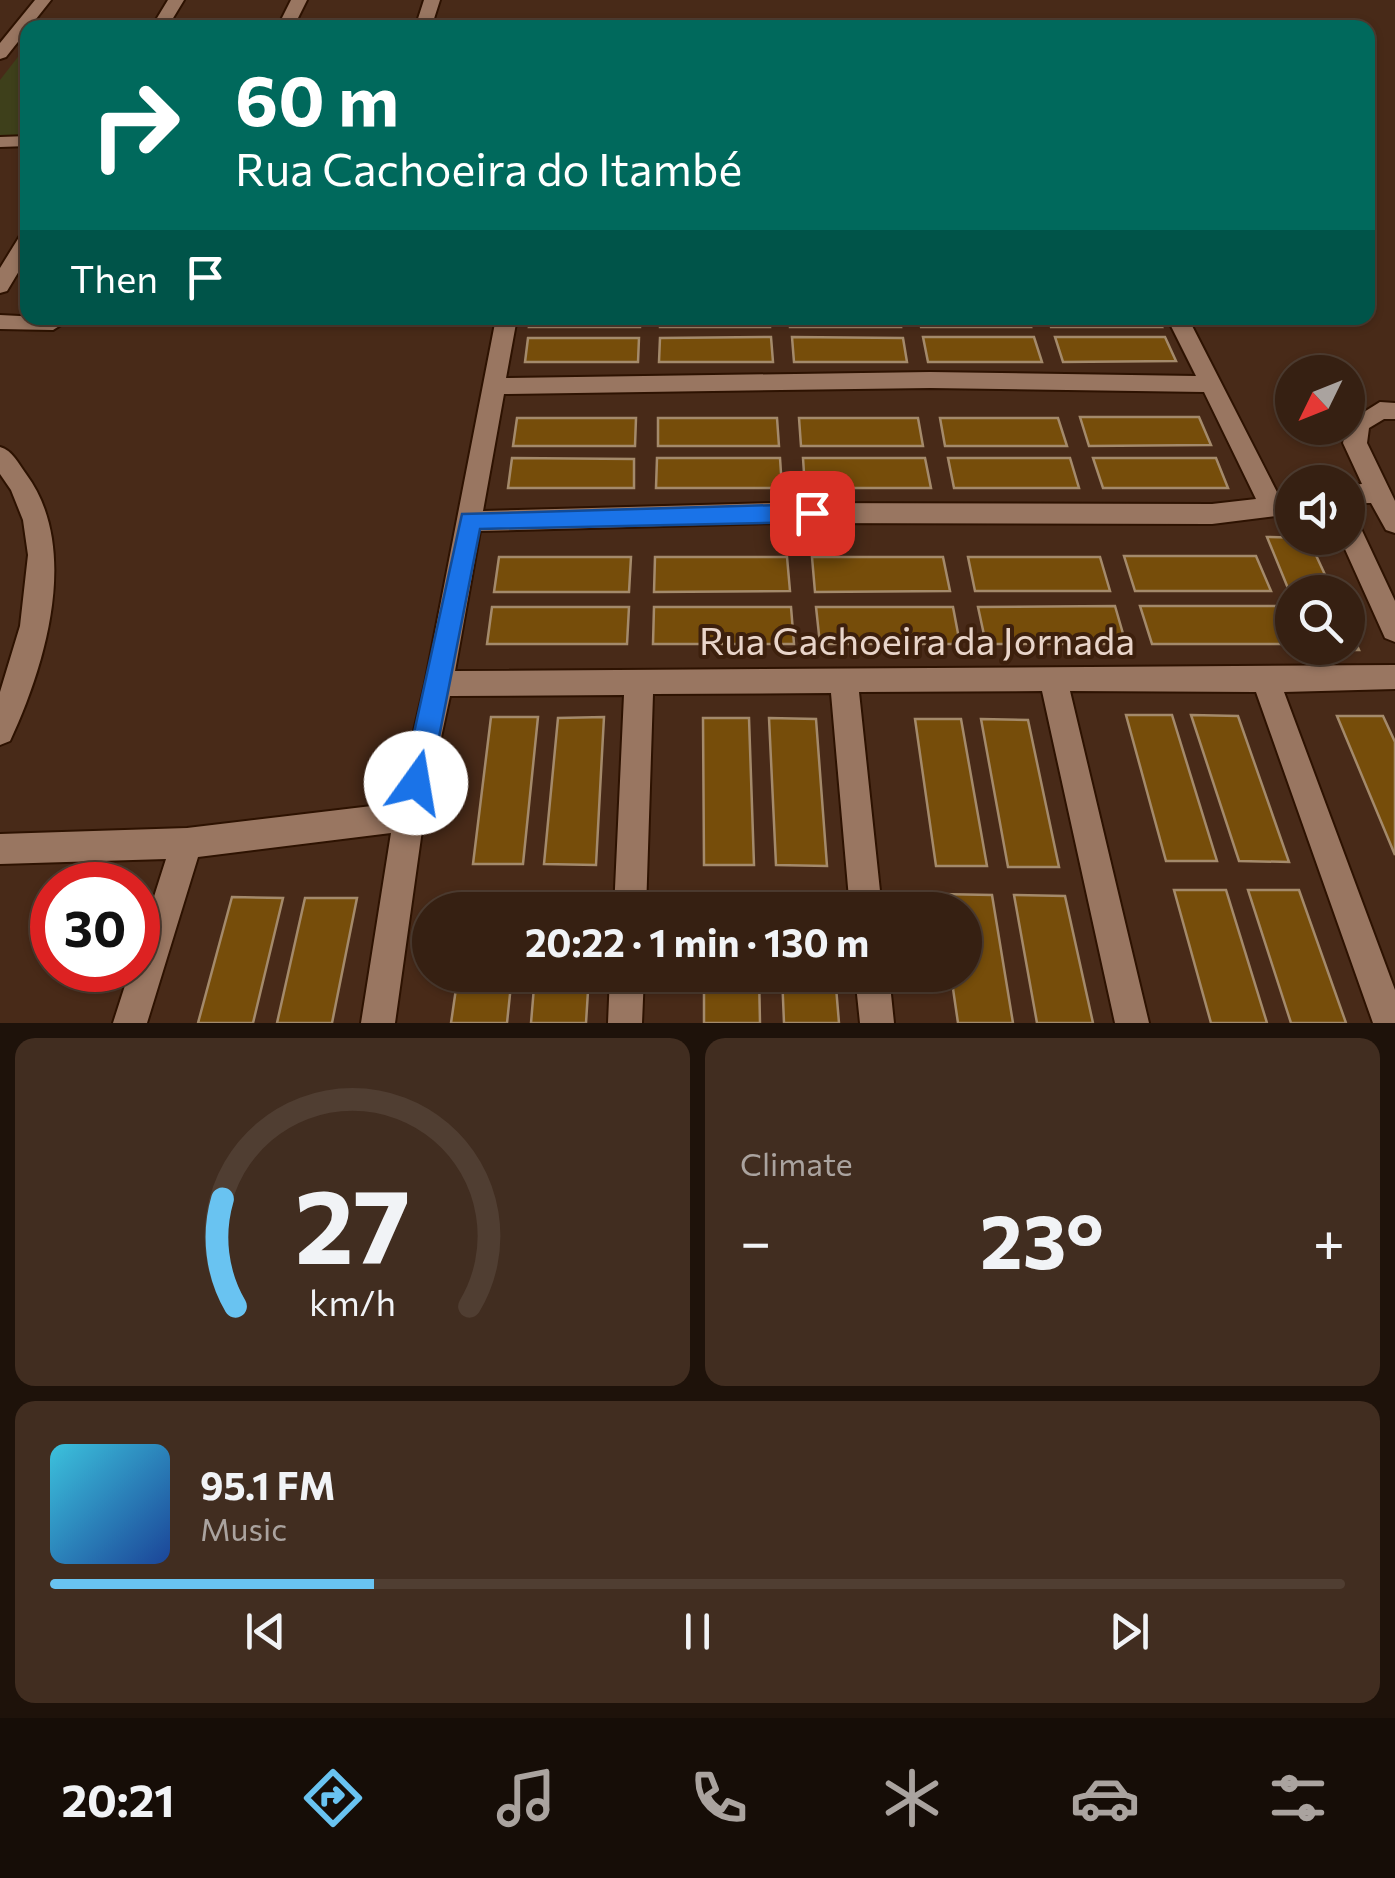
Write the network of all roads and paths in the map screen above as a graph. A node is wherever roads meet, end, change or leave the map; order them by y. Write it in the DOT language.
graph roads {
  1 [pos="43,0"];
  2 [pos="27,20"];
  3 [pos="20,29"];
  4 [pos="4,50"];
  5 [pos="20,252"];
  6 [pos="0,286"];
  7 [pos="505,325"];
  8 [pos="1181,325"];
  9 [pos="1208,384"];
  10 [pos="493,386"];
  11 [pos="1395,411"];
  12 [pos="0,456"];
  13 [pos="1378,492"];
  14 [pos="1275,493"];
  15 [pos="1365,493"];
  16 [pos="0,495"];
  17 [pos="30,495"];
  18 [pos="1275,507"];
  19 [pos="470,520"];
  20 [pos="1395,523"];
  21 [pos="1361,555"];
  22 [pos="1395,630"];
  23 [pos="11,670"];
  24 [pos="1395,676"];
  25 [pos="1053,678"];
  26 [pos="1264,678"];
  27 [pos="844,679"];
  28 [pos="638,680"];
  29 [pos="439,684"];
  30 [pos="0,732"];
  31 [pos="409,816"];
  32 [pos="187,844"];
  33 [pos="0,850"];
  34 [pos="631,892"];
  35 [pos="864,892"];
  36 [pos="626,992"];
  37 [pos="874,992"];
  38 [pos="130,1023"];
  39 [pos="378,1023"];
  40 [pos="625,1023"];
  41 [pos="877,1023"];
  42 [pos="1132,1023"];
  43 [pos="1390,1023"];
  1 -- 2 [label="street"];
  3 -- 4 [label="street"];
  5 -- 6 [label="street"];
  7 -- 10 [label="street"];
  8 -- 9 [label="street"];
  9 -- 10 [label="street"];
  9 -- 14 [label="street"];
  10 -- 19 [label="street"];
  11 -- 13 [label="street"];
  12 -- 17 [label="street"];
  13 -- 15 [label="street"];
  13 -- 20 [label="street"];
  16 -- 17 [label="street"];
  17 -- 23 [label="street"];
  18 -- 19 [label="street"];
  19 -- 29 [label="street"];
  21 -- 22 [label="street"];
  23 -- 30 [label="street"];
  24 -- 26 [label="street, Rua Cachoeira da Jornada"];
  25 -- 26 [label="street, Rua Cachoeira da Jornada"];
  25 -- 27 [label="street, Rua Cachoeira da Jornada"];
  25 -- 42 [label="street"];
  26 -- 43 [label="street"];
  27 -- 28 [label="street, Rua Cachoeira da Jornada"];
  27 -- 35 [label="street"];
  28 -- 29 [label="street, Rua Cachoeira da Jornada"];
  28 -- 34 [label="street"];
  29 -- 31 [label="street"];
  31 -- 32 [label="street"];
  31 -- 39 [label="street"];
  32 -- 33 [label="street"];
  32 -- 38 [label="street"];
  36 -- 40 [label="street"];
  37 -- 41 [label="street"];
}
